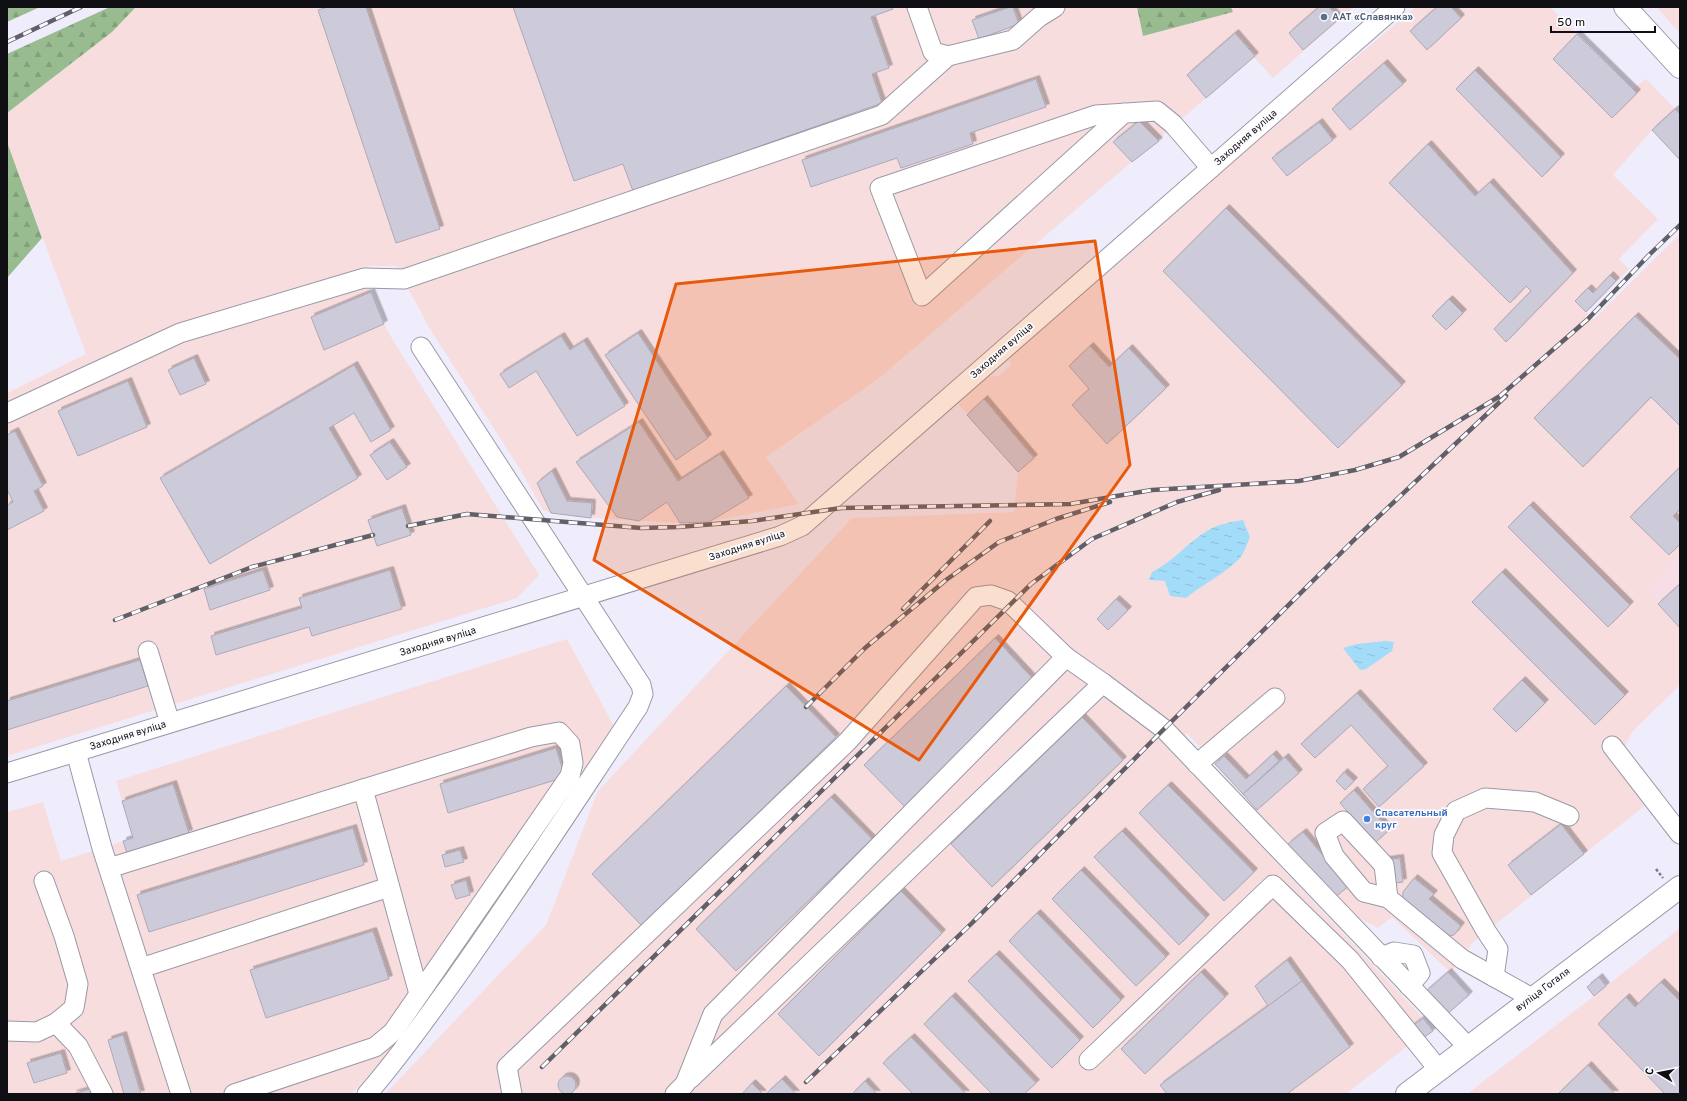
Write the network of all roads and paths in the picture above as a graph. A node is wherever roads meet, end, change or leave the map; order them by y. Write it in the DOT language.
graph roads {
  1 [pos="918,7"];
  2 [pos="1055,7"];
  3 [pos="1625,7"];
  4 [pos="1383,11"];
  5 [pos="948,56"];
  6 [pos="1680,67"];
  7 [pos="1124,113"];
  8 [pos="1211,168"];
  9 [pos="421,348"];
  10 [pos="7,413"];
  11 [pos="584,598"];
  12 [pos="148,651"];
  13 [pos="1066,657"];
  14 [pos="1103,683"];
  15 [pos="1275,698"];
  16 [pos="170,723"];
  17 [pos="1612,746"];
  18 [pos="76,752"];
  19 [pos="1197,764"];
  20 [pos="7,772"];
  21 [pos="363,789"];
  22 [pos="1569,816"];
  23 [pos="1680,834"];
  24 [pos="109,868"];
  25 [pos="44,881"];
  26 [pos="390,887"];
  27 [pos="1680,887"];
  28 [pos="1388,898"];
  29 [pos="1381,957"];
  30 [pos="141,968"];
  31 [pos="1494,977"];
  32 [pos="1409,986"];
  33 [pos="419,994"];
  34 [pos="1532,998"];
  35 [pos="56,1023"];
  36 [pos="7,1031"];
  37 [pos="1468,1048"];
  38 [pos="1089,1060"];
  39 [pos="1439,1070"];
  40 [pos="680,1089"];
  41 [pos="103,1094"];
  42 [pos="181,1094"];
  43 [pos="234,1094"];
  44 [pos="367,1094"];
  45 [pos="512,1094"];
  46 [pos="1407,1094"];
  1 -- 5 [label="street"];
  2 -- 5 [label="street"];
  3 -- 6 [label="main road"];
  4 -- 8 [label="street, Заходняя вуліца"];
  5 -- 10 [label="street"];
  7 -- 7 [label="street"];
  7 -- 8 [label="street"];
  8 -- 11 [label="street, Заходняя вуліца"];
  9 -- 11 [label="street"];
  11 -- 16 [label="street, Заходняя вуліца"];
  11 -- 44 [label="street"];
  12 -- 16 [label="street"];
  13 -- 14 [label="street"];
  13 -- 40 [label="street"];
  13 -- 45 [label="street"];
  14 -- 19 [label="street"];
  14 -- 40 [label="street"];
  15 -- 19 [label="street"];
  16 -- 18 [label="street, Заходняя вуліца"];
  17 -- 23 [label="street"];
  18 -- 20 [label="street, Заходняя вуліца"];
  18 -- 24 [label="street"];
  19 -- 29 [label="street"];
  21 -- 24 [label="street"];
  21 -- 26 [label="street"];
  21 -- 33 [label="street"];
  22 -- 31 [label="street"];
  24 -- 30 [label="street"];
  25 -- 35 [label="street"];
  26 -- 30 [label="street"];
  26 -- 33 [label="street"];
  27 -- 34 [label="main road, вуліца Гогаля"];
  28 -- 31 [label="street"];
  29 -- 32 [label="street"];
  29 -- 32 [label="street"];
  30 -- 42 [label="street"];
  31 -- 34 [label="street"];
  32 -- 37 [label="street"];
  33 -- 43 [label="street"];
  34 -- 37 [label="main road, вуліца Гогаля"];
  35 -- 36 [label="street"];
  35 -- 41 [label="street"];
  37 -- 39 [label="main road, вуліца Гогаля"];
  38 -- 39 [label="street"];
  39 -- 46 [label="main road, вуліца Гогаля"];
}
